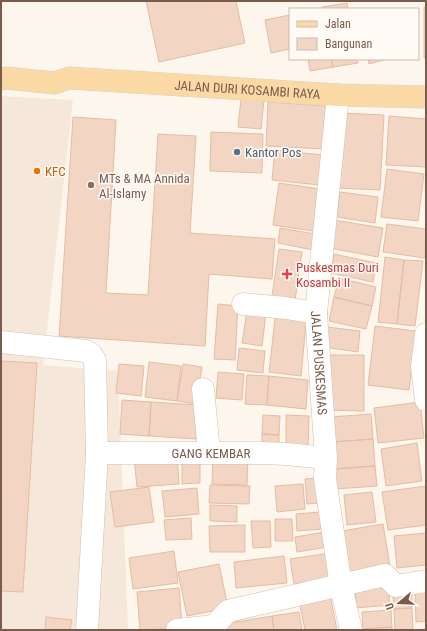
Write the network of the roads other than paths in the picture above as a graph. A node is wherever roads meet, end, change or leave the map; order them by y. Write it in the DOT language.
graph roads {
  1 [pos="3,74"];
  2 [pos="338,95"];
  3 [pos="426,97"];
  4 [pos="242,304"];
  5 [pos="316,313"];
  6 [pos="426,334"];
  7 [pos="1,342"];
  8 [pos="203,389"];
  9 [pos="426,400"];
  10 [pos="209,452"];
  11 [pos="96,453"];
  12 [pos="326,458"];
  13 [pos="426,581"];
  14 [pos="341,586"];
  15 [pos="214,628"];
  16 [pos="87,630"];
  17 [pos="177,630"];
  18 [pos="351,630"];
  1 -- 2 [label="main road, JALAN DURI KOSAMBI RAYA"];
  2 -- 3 [label="main road, JALAN DURI KOSAMBI RAYA"];
  2 -- 5 [label="street, JALAN PUSKESMAS"];
  4 -- 5 [label="street"];
  5 -- 12 [label="street, JALAN PUSKESMAS"];
  6 -- 9 [label="street"];
  7 -- 11 [label="street"];
  8 -- 10 [label="street"];
  10 -- 11 [label="street, GANG KEMBAR"];
  10 -- 12 [label="street, GANG KEMBAR"];
  11 -- 16 [label="street"];
  12 -- 14 [label="street, JALAN PUSKESMAS"];
  13 -- 14 [label="street"];
  14 -- 15 [label="street"];
  14 -- 18 [label="street, JALAN PUSKESMAS"];
  15 -- 17 [label="street"];
}
